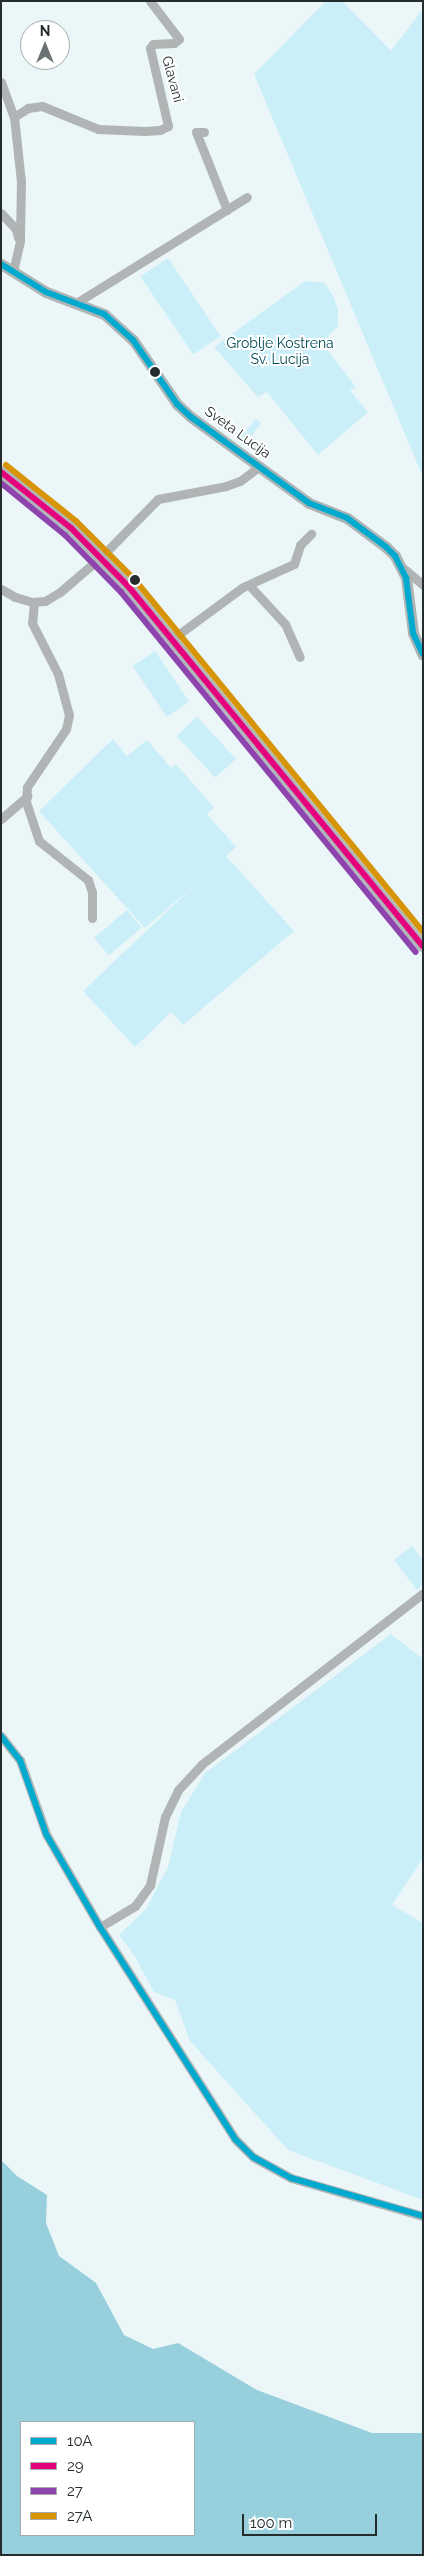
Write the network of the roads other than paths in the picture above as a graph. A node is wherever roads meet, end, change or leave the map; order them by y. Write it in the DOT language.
graph roads {
  1 [pos="150,1"];
  2 [pos="1,82"];
  3 [pos="14,117"];
  4 [pos="204,132"];
  5 [pos="247,197"];
  6 [pos="227,210"];
  7 [pos="1,213"];
  8 [pos="1,264"];
  9 [pos="13,271"];
  10 [pos="76,302"];
  11 [pos="260,466"];
  12 [pos="1,472"];
  13 [pos="311,534"];
  14 [pos="101,557"];
  15 [pos="401,567"];
  16 [pos="249,585"];
  17 [pos="423,585"];
  18 [pos="1,589"];
  19 [pos="34,602"];
  20 [pos="171,640"];
  21 [pos="423,655"];
  22 [pos="300,657"];
  23 [pos="27,796"];
  24 [pos="1,819"];
  25 [pos="92,918"];
  26 [pos="423,946"];
  27 [pos="423,1593"];
  28 [pos="1,1736"];
  29 [pos="100,1927"];
  30 [pos="423,2216"];
  1 -- 3 [label="street, Glavani"];
  2 -- 3 [label="street"];
  3 -- 9 [label="street"];
  4 -- 6 [label="street"];
  5 -- 6 [label="street"];
  6 -- 10 [label="street"];
  7 -- 9 [label="street"];
  8 -- 9 [label="street, Sveta Lucija"];
  9 -- 10 [label="street, Sveta Lucija"];
  10 -- 11 [label="street, Sveta Lucija"];
  11 -- 14 [label="street"];
  11 -- 15 [label="street, Sveta Lucija"];
  12 -- 14 [label="main road"];
  13 -- 16 [label="street"];
  14 -- 19 [label="street"];
  14 -- 20 [label="main road"];
  15 -- 17 [label="street, Sveta Lucija"];
  15 -- 21 [label="street, Sveta Lucija"];
  16 -- 20 [label="street"];
  16 -- 22 [label="street"];
  18 -- 19 [label="street"];
  19 -- 23 [label="street"];
  20 -- 26 [label="main road"];
  23 -- 24 [label="street"];
  23 -- 25 [label="street"];
  27 -- 29 [label="street"];
  28 -- 29 [label="street"];
  29 -- 30 [label="street"];
}
